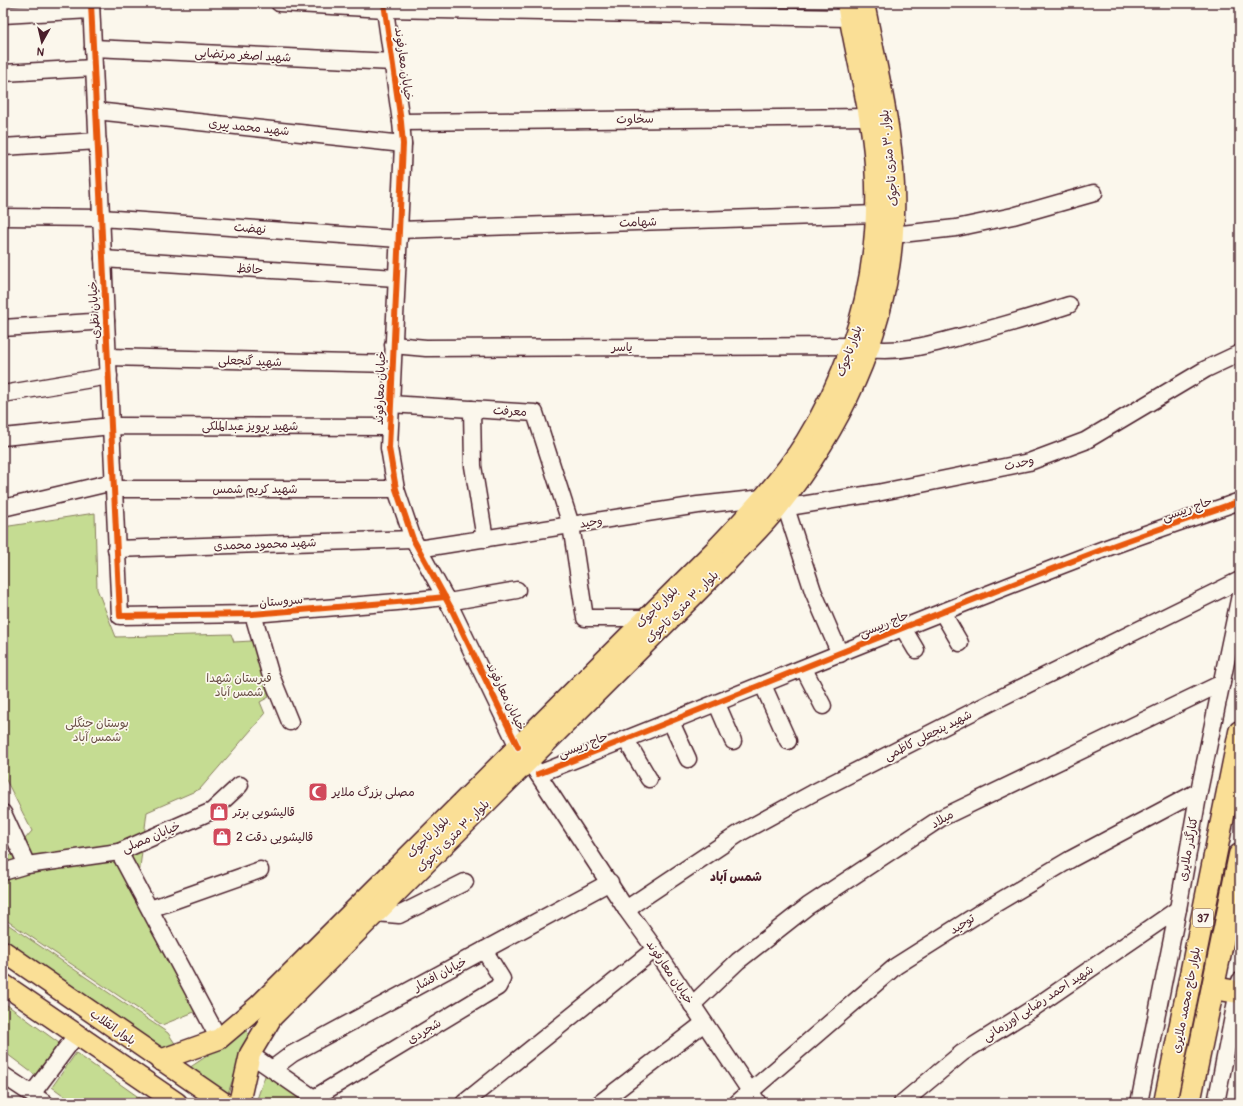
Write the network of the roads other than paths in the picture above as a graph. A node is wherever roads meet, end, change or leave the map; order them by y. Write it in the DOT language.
graph roads {
  1 [pos="279,3"];
  2 [pos="864,3"];
  3 [pos="91,6"];
  4 [pos="384,6"];
  5 [pos="519,7"];
  6 [pos="848,10"];
  7 [pos="3,15"];
  8 [pos="93,48"];
  9 [pos="393,62"];
  10 [pos="94,68"];
  11 [pos="3,73"];
  12 [pos="96,111"];
  13 [pos="869,117"];
  14 [pos="401,122"];
  15 [pos="98,141"];
  16 [pos="402,144"];
  17 [pos="3,147"];
  18 [pos="1094,193"];
  19 [pos="878,214"];
  20 [pos="3,217"];
  21 [pos="101,218"];
  22 [pos="399,234"];
  23 [pos="892,235"];
  24 [pos="103,259"];
  25 [pos="396,278"];
  26 [pos="1069,305"];
  27 [pos="106,321"];
  28 [pos="3,328"];
  29 [pos="393,345"];
  30 [pos="860,348"];
  31 [pos="1240,353"];
  32 [pos="108,357"];
  33 [pos="392,364"];
  34 [pos="109,376"];
  35 [pos="3,394"];
  36 [pos="390,404"];
  37 [pos="472,409"];
  38 [pos="111,426"];
  39 [pos="389,427"];
  40 [pos="3,437"];
  41 [pos="113,485"];
  42 [pos="396,489"];
  43 [pos="1240,501"];
  44 [pos="775,505"];
  45 [pos="3,508"];
  46 [pos="571,525"];
  47 [pos="485,539"];
  48 [pos="416,544"];
  49 [pos="116,549"];
  50 [pos="1240,580"];
  51 [pos="517,590"];
  52 [pos="1240,595"];
  53 [pos="446,599"];
  54 [pos="942,612"];
  55 [pos="253,614"];
  56 [pos="120,616"];
  57 [pos="647,618"];
  58 [pos="903,628"];
  59 [pos="960,643"];
  60 [pos="916,650"];
  61 [pos="840,654"];
  62 [pos="804,669"];
  63 [pos="1222,683"];
  64 [pos="763,685"];
  65 [pos="717,704"];
  66 [pos="823,706"];
  67 [pos="290,722"];
  68 [pos="671,722"];
  69 [pos="1240,732"];
  70 [pos="626,740"];
  71 [pos="733,741"];
  72 [pos="788,741"];
  73 [pos="688,759"];
  74 [pos="528,760"];
  75 [pos="649,779"];
  76 [pos="240,785"];
  77 [pos="1199,791"];
  78 [pos="3,813"];
  79 [pos="119,852"];
  80 [pos="1240,855"];
  81 [pos="27,865"];
  82 [pos="260,870"];
  83 [pos="3,872"];
  84 [pos="465,882"];
  85 [pos="610,882"];
  86 [pos="626,909"];
  87 [pos="1178,909"];
  88 [pos="150,910"];
  89 [pos="376,913"];
  90 [pos="655,949"];
  91 [pos="484,950"];
  92 [pos="3,951"];
  93 [pos="3,984"];
  94 [pos="1239,987"];
  95 [pos="1213,988"];
  96 [pos="692,1005"];
  97 [pos="704,1022"];
  98 [pos="77,1034"];
  99 [pos="219,1039"];
  100 [pos="250,1054"];
  101 [pos="160,1060"];
  102 [pos="272,1069"];
  103 [pos="3,1074"];
  104 [pos="754,1097"];
  105 [pos="38,1099"];
  106 [pos="318,1100"];
  107 [pos="177,1103"];
  108 [pos="224,1103"];
  109 [pos="238,1103"];
  110 [pos="464,1103"];
  111 [pos="600,1103"];
  112 [pos="737,1103"];
  113 [pos="902,1103"];
  114 [pos="1139,1103"];
  115 [pos="1165,1103"];
  116 [pos="1189,1103"];
  117 [pos="1216,1103"];
  1 -- 4 [label="street"];
  2 -- 23 [label="main road, بلوار ۳۰ متری تاجوک"];
  3 -- 7 [label="street"];
  3 -- 8 [label="street, خیابان نظری"];
  4 -- 5 [label="street"];
  4 -- 9 [label="street, خیابان معارفوند"];
  5 -- 6 [label="street"];
  6 -- 13 [label="main road, بلوار تاجوک"];
  8 -- 9 [label="street, شهید اصغر مرتضایی"];
  8 -- 10 [label="street, خیابان نظری"];
  9 -- 14 [label="street, خیابان معارفوند"];
  10 -- 11 [label="street"];
  10 -- 12 [label="street, خیابان نظری"];
  12 -- 15 [label="street, خیابان نظری"];
  12 -- 16 [label="street, شهید محمد پیری"];
  13 -- 14 [label="street, سخاوت"];
  13 -- 19 [label="main road, بلوار تاجوک"];
  14 -- 16 [label="street, خیابان معارفوند"];
  15 -- 17 [label="street"];
  15 -- 21 [label="street, خیابان نظری"];
  16 -- 22 [label="street, خیابان معارفوند"];
  18 -- 23 [label="street"];
  19 -- 22 [label="street, شهامت"];
  19 -- 30 [label="main road, بلوار تاجوک"];
  20 -- 21 [label="street, نهضت"];
  21 -- 22 [label="street, نهضت"];
  21 -- 24 [label="street, خیابان نظری"];
  22 -- 25 [label="street, خیابان معارفوند"];
  23 -- 30 [label="main road, بلوار ۳۰ متری تاجوک"];
  24 -- 25 [label="street, حافظ"];
  24 -- 27 [label="street, خیابان نظری"];
  25 -- 29 [label="street, خیابان معارفوند"];
  26 -- 30 [label="street, یاسر"];
  27 -- 28 [label="street"];
  27 -- 32 [label="street, خیابان نظری"];
  29 -- 30 [label="street, یاسر"];
  29 -- 33 [label="street, خیابان معارفوند"];
  30 -- 44 [label="main road, بلوار ۳۰ متری تاجوک"];
  31 -- 44 [label="street, وحدت"];
  32 -- 33 [label="street, شهید گنجعلی"];
  32 -- 34 [label="street, خیابان نظری"];
  33 -- 36 [label="street, خیابان معارفوند"];
  34 -- 35 [label="street"];
  34 -- 38 [label="street, خیابان نظری"];
  36 -- 37 [label="street, معرفت"];
  36 -- 39 [label="street, خیابان معارفوند"];
  37 -- 46 [label="street, معرفت"];
  37 -- 47 [label="street"];
  38 -- 39 [label="street, شهید پرویز عبدالملکی"];
  38 -- 40 [label="street, شهید پرویز عبدالملکی"];
  38 -- 41 [label="street, خیابان نظری"];
  39 -- 42 [label="street, خیابان معارفوند"];
  41 -- 42 [label="street, شهید کریم شمس"];
  41 -- 45 [label="street, شهید کریم شمس"];
  41 -- 49 [label="street, خیابان نظری"];
  42 -- 48 [label="street, خیابان معارفوند"];
  43 -- 54 [label="street, حاج رییسی"];
  44 -- 46 [label="street, وحید"];
  44 -- 57 [label="main road, بلوار تاجوک"];
  44 -- 61 [label="street"];
  44 -- 74 [label="main road, بلوار ۳۰ متری تاجوک"];
  46 -- 47 [label="street, وحید"];
  46 -- 57 [label="street"];
  47 -- 48 [label="street, وحید"];
  48 -- 49 [label="street, شهید محمود محمدی"];
  48 -- 53 [label="street, خیابان معارفوند"];
  49 -- 56 [label="street, خیابان نظری"];
  50 -- 86 [label="street, شهید پنجعلی کاظمی"];
  51 -- 53 [label="street, سروستان"];
  52 -- 63 [label="street, کنارگذر ملایری"];
  53 -- 55 [label="street, سروستان"];
  53 -- 74 [label="street, خیابان معارفوند"];
  54 -- 58 [label="street, حاج رییسی"];
  54 -- 59 [label="street"];
  55 -- 56 [label="street, سروستان"];
  55 -- 67 [label="street"];
  57 -- 74 [label="main road, بلوار تاجوک"];
  58 -- 60 [label="street"];
  58 -- 61 [label="street, حاج رییسی"];
  61 -- 62 [label="street, حاج رییسی"];
  62 -- 64 [label="street, حاج رییسی"];
  62 -- 66 [label="street"];
  63 -- 77 [label="street, کنارگذر ملایری"];
  63 -- 96 [label="street, میلاد"];
  64 -- 65 [label="street, حاج رییسی"];
  64 -- 72 [label="street"];
  65 -- 68 [label="street, حاج رییسی"];
  65 -- 71 [label="street"];
  68 -- 70 [label="street, حاج رییسی"];
  68 -- 73 [label="street"];
  69 -- 115 [label="highway, بلوار حاج محمد ملایری / 37"];
  70 -- 74 [label="street, حاج رییسی"];
  70 -- 75 [label="street"];
  74 -- 85 [label="street, خیابان معارفوند"];
  74 -- 89 [label="main road, بلوار ۳۰ متری تاجوک"];
  74 -- 99 [label="main road, بلوار تاجوک"];
  76 -- 79 [label="street, خیابان مصلی"];
  77 -- 87 [label="street, کنارگذر ملایری"];
  77 -- 104 [label="street, توحید"];
  78 -- 81 [label="street"];
  79 -- 81 [label="street, خیابان مصلی"];
  79 -- 88 [label="street"];
  80 -- 95 [label="highway, بلوار حاج محمد ملایری / 37"];
  81 -- 83 [label="street, خیابان مصلی"];
  82 -- 88 [label="street"];
  84 -- 89 [label="street"];
  85 -- 86 [label="street, خیابان معارفوند"];
  85 -- 91 [label="street, خیابان افشار"];
  86 -- 90 [label="street, خیابان معارفوند"];
  87 -- 113 [label="street, شهید احمد رضایی اورزمانی"];
  87 -- 114 [label="street, کنارگذر ملایری"];
  88 -- 99 [label="street"];
  89 -- 100 [label="main road, بلوار ۳۰ متری تاجوک"];
  90 -- 96 [label="street, خیابان معارفوند"];
  90 -- 110 [label="street"];
  91 -- 102 [label="street, خیابان افشار"];
  91 -- 106 [label="street, شجردی"];
  92 -- 101 [label="main road, بلوار انقلاب"];
  93 -- 98 [label="main road"];
  94 -- 95 [label="highway"];
  94 -- 117 [label="street"];
  95 -- 116 [label="highway, بلوار حاج محمد ملایری / 37"];
  96 -- 97 [label="street, خیابان معارفوند"];
  97 -- 104 [label="street, خیابان معارفوند"];
  97 -- 111 [label="street"];
  98 -- 105 [label="street"];
  98 -- 107 [label="main road"];
  99 -- 101 [label="main road, بلوار تاجوک"];
  100 -- 102 [label="street"];
  100 -- 109 [label="main road, بلوار ۳۰ متری تاجوک"];
  101 -- 108 [label="main road, بلوار انقلاب"];
  102 -- 106 [label="street"];
  103 -- 105 [label="street"];
  104 -- 112 [label="street, توحید"];
}
